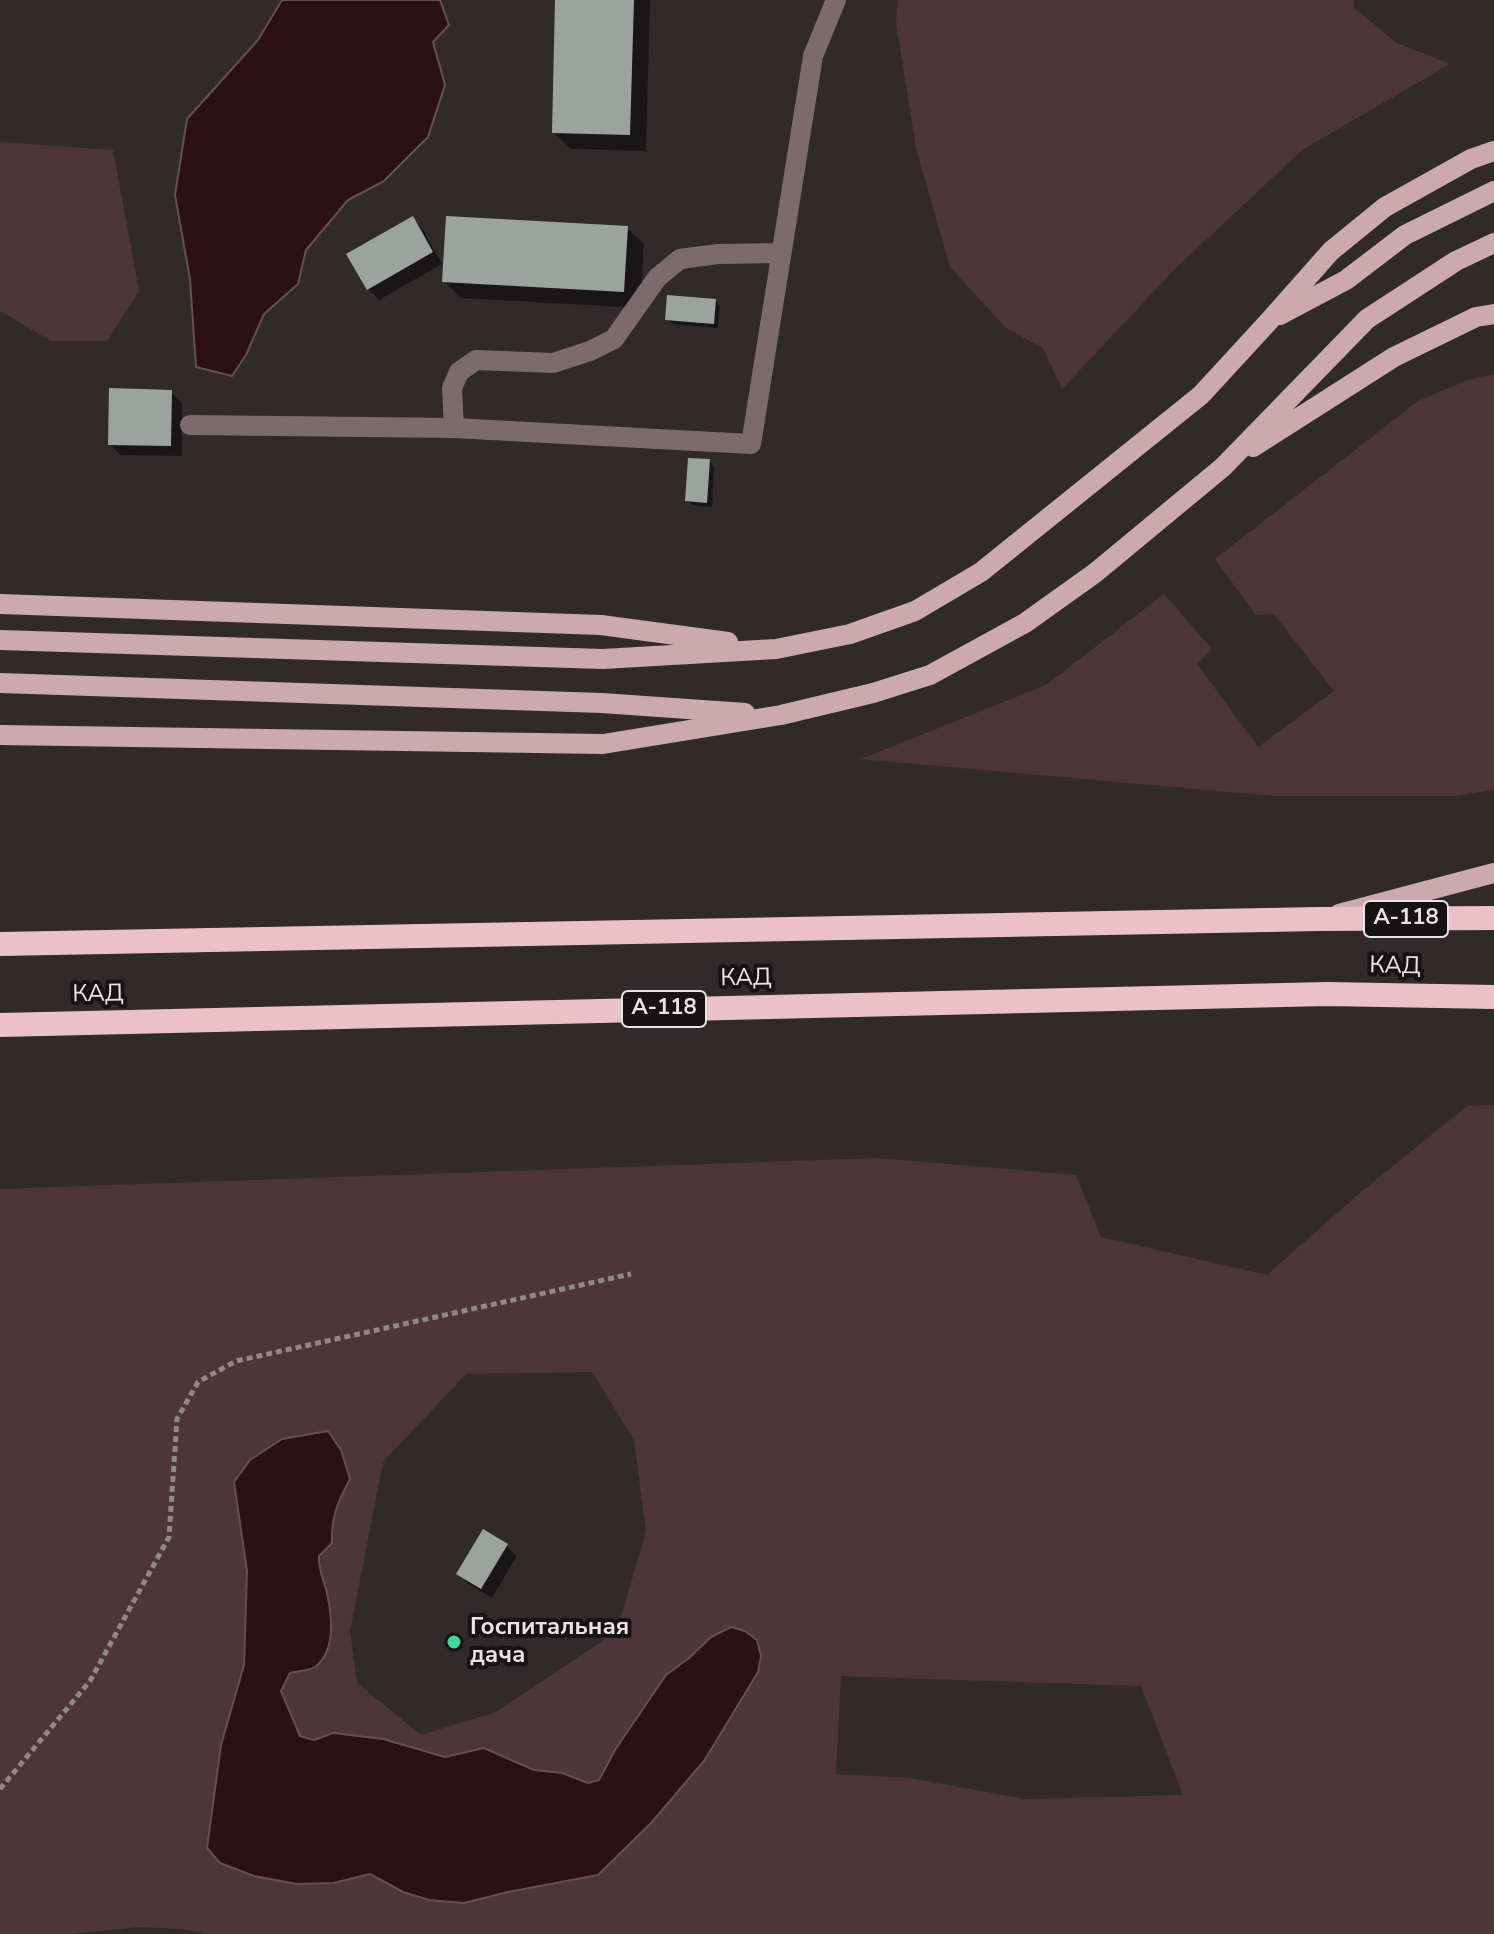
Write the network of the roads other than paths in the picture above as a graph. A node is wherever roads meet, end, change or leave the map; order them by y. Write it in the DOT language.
graph roads {
  1 [pos="836,0"];
  2 [pos="1494,151"];
  3 [pos="1494,191"];
  4 [pos="1494,243"];
  5 [pos="781,253"];
  6 [pos="1494,314"];
  7 [pos="1270,320"];
  8 [pos="190,425"];
  9 [pos="454,428"];
  10 [pos="1223,467"];
  11 [pos="0,604"];
  12 [pos="0,640"];
  13 [pos="776,649"];
  14 [pos="0,683"];
  15 [pos="781,715"];
  16 [pos="0,735"];
  17 [pos="1494,873"];
  18 [pos="1494,918"];
  19 [pos="1319,919"];
  20 [pos="0,944"];
  21 [pos="1494,997"];
  22 [pos="0,1025"];
  1 -- 5 [label="lane"];
  2 -- 7 [label="main road"];
  3 -- 7 [label="main road"];
  4 -- 10 [label="main road"];
  5 -- 9 [label="lane"];
  5 -- 9 [label="lane"];
  6 -- 10 [label="main road"];
  7 -- 13 [label="main road"];
  8 -- 9 [label="lane"];
  10 -- 15 [label="main road"];
  11 -- 13 [label="main road"];
  12 -- 13 [label="main road"];
  14 -- 15 [label="main road"];
  15 -- 16 [label="main road"];
  17 -- 19 [label="main road"];
  18 -- 19 [label="highway, КАД / А-118"];
  19 -- 20 [label="highway, КАД / А-118"];
  21 -- 22 [label="highway, КАД / А-118"];
}
